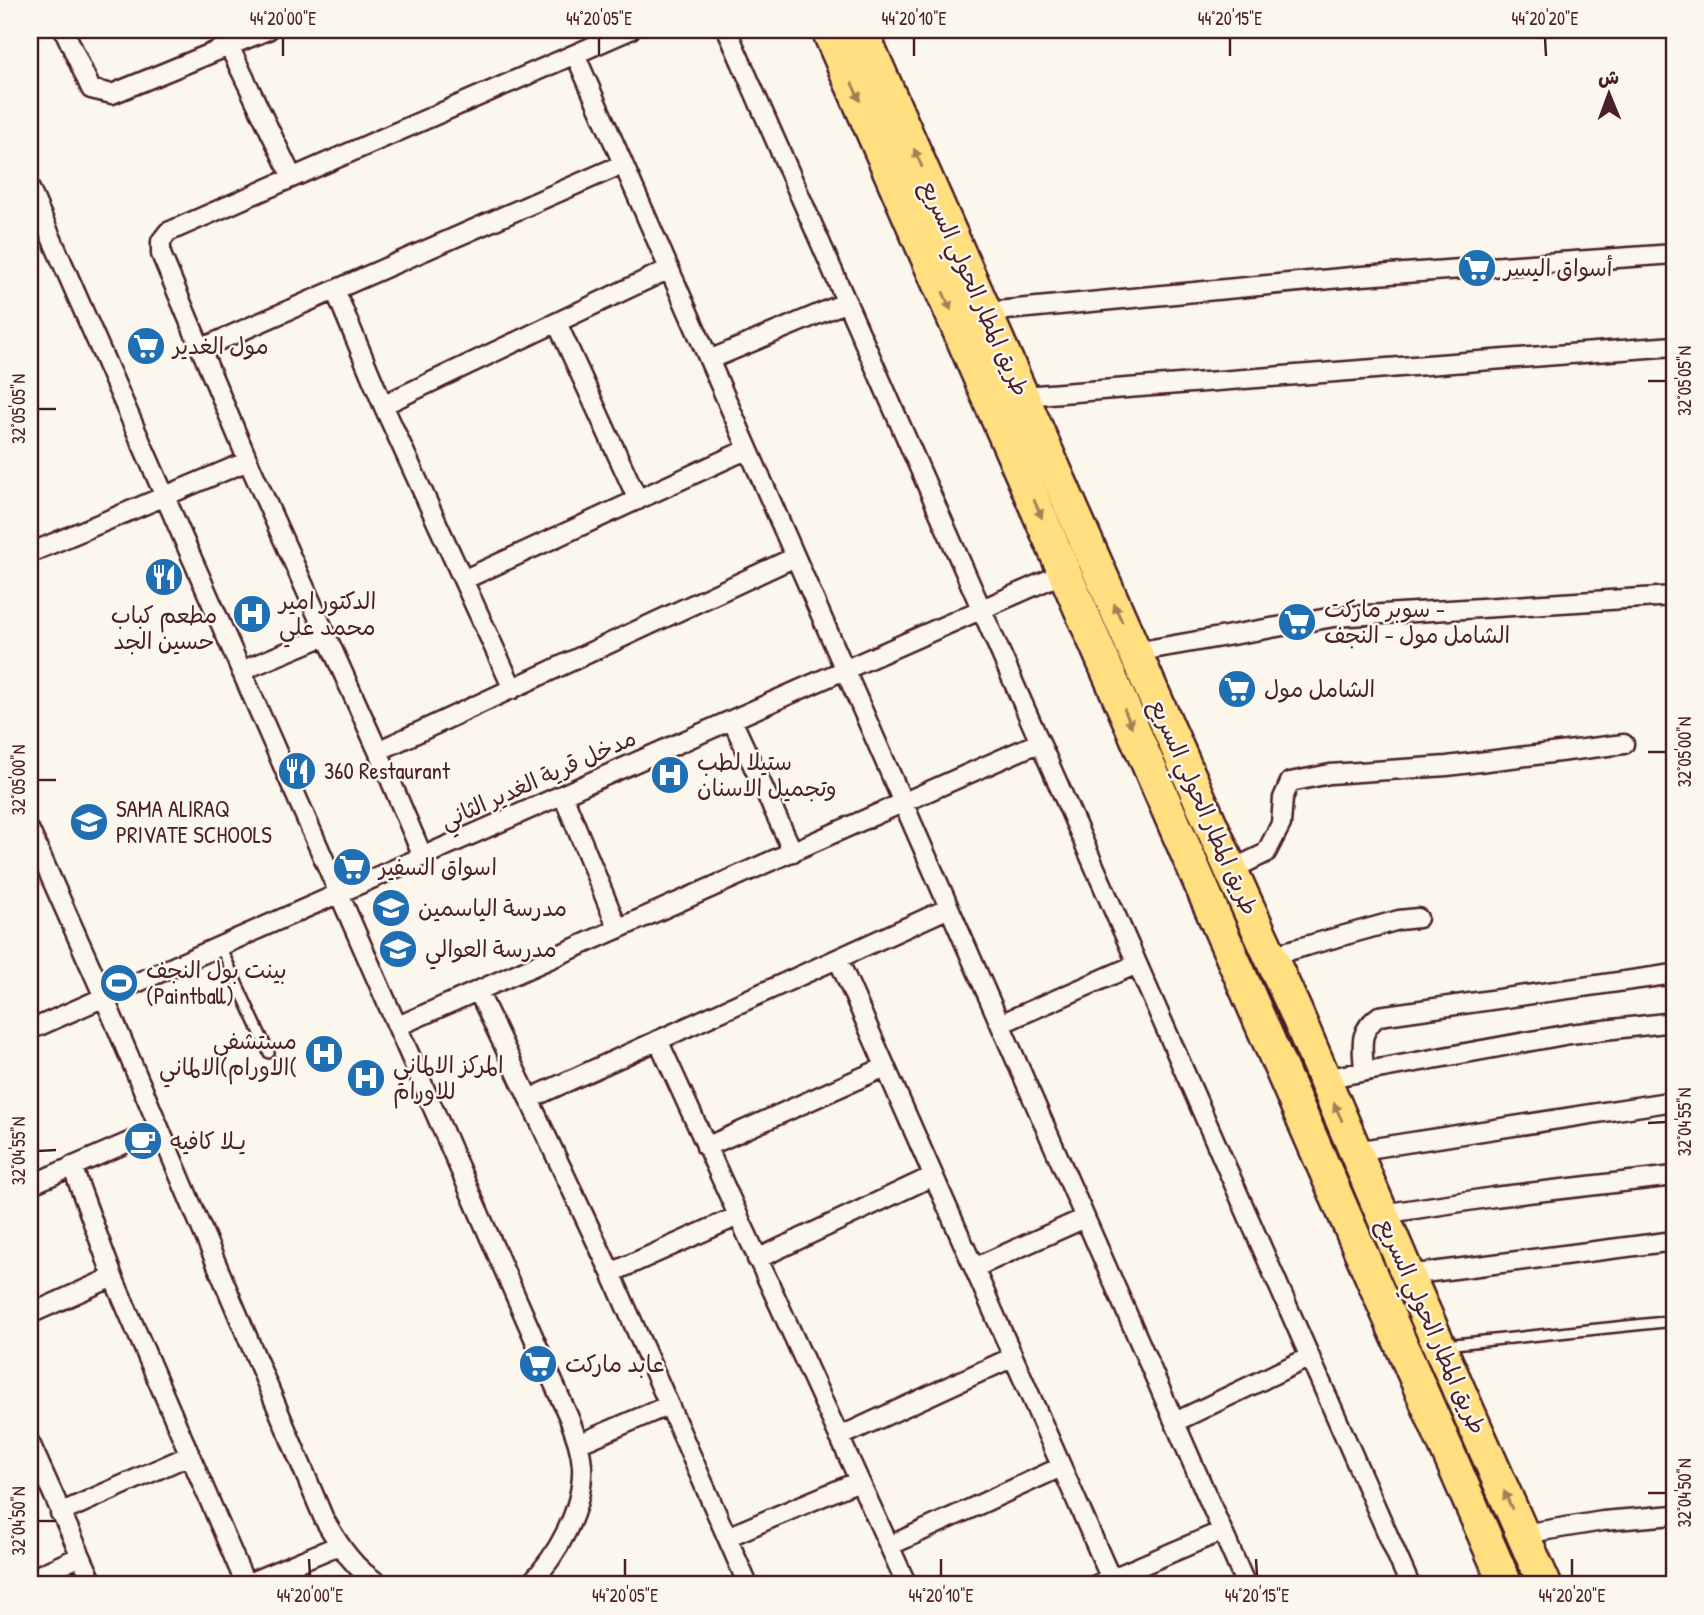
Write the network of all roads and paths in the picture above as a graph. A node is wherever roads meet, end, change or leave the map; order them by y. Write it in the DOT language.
graph roads {
  1 [pos="64,30"];
  2 [pos="268,30"];
  3 [pos="630,30"];
  4 [pos="727,30"];
  5 [pos="828,30"];
  6 [pos="861,30"];
  7 [pos="597,36"];
  8 [pos="229,46"];
  9 [pos="575,54"];
  10 [pos="623,164"];
  11 [pos="292,177"];
  12 [pos="30,189"];
  13 [pos="1674,254"];
  14 [pos="669,269"];
  15 [pos="335,290"];
  16 [pos="847,302"];
  17 [pos="986,312"];
  18 [pos="557,323"];
  19 [pos="1674,346"];
  20 [pos="202,348"];
  21 [pos="709,360"];
  22 [pos="1023,396"];
  23 [pos="383,405"];
  24 [pos="748,449"];
  25 [pos="248,461"];
  26 [pos="164,496"];
  27 [pos="638,500"];
  28 [pos="30,553"];
  29 [pos="795,558"];
  30 [pos="1066,572"];
  31 [pos="463,580"];
  32 [pos="1674,596"];
  33 [pos="982,609"];
  34 [pos="325,636"];
  35 [pos="1135,652"];
  36 [pos="845,670"];
  37 [pos="241,671"];
  38 [pos="513,689"];
  39 [pos="732,720"];
  40 [pos="1040,742"];
  41 [pos="1624,744"];
  42 [pos="379,751"];
  43 [pos="563,794"];
  44 [pos="903,803"];
  45 [pos="30,831"];
  46 [pos="793,852"];
  47 [pos="423,856"];
  48 [pos="1231,870"];
  49 [pos="339,893"];
  50 [pos="949,908"];
  51 [pos="1418,918"];
  52 [pos="618,929"];
  53 [pos="220,946"];
  54 [pos="1266,947"];
  55 [pos="1229,952"];
  56 [pos="838,959"];
  57 [pos="1138,964"];
  58 [pos="1674,974"];
  59 [pos="478,991"];
  60 [pos="104,997"];
  61 [pos="1295,1010"];
  62 [pos="1674,1023"];
  63 [pos="1000,1024"];
  64 [pos="1261,1024"];
  65 [pos="398,1026"];
  66 [pos="30,1030"];
  67 [pos="657,1040"];
  68 [pos="268,1053"];
  69 [pos="885,1067"];
  70 [pos="1364,1071"];
  71 [pos="1323,1079"];
  72 [pos="529,1099"];
  73 [pos="1674,1101"];
  74 [pos="159,1129"];
  75 [pos="706,1147"];
  76 [pos="1354,1151"];
  77 [pos="72,1166"];
  78 [pos="933,1176"];
  79 [pos="1674,1177"];
  80 [pos="30,1185"];
  81 [pos="1382,1214"];
  82 [pos="738,1216"];
  83 [pos="1085,1218"];
  84 [pos="1674,1241"];
  85 [pos="757,1259"];
  86 [pos="974,1268"];
  87 [pos="611,1273"];
  88 [pos="1408,1275"];
  89 [pos="113,1277"];
  90 [pos="30,1314"];
  91 [pos="1674,1321"];
  92 [pos="1440,1346"];
  93 [pos="1013,1357"];
  94 [pos="1310,1357"];
  95 [pos="669,1405"];
  96 [pos="1175,1422"];
  97 [pos="839,1437"];
  98 [pos="578,1444"];
  99 [pos="30,1445"];
  100 [pos="190,1455"];
  101 [pos="1061,1467"];
  102 [pos="859,1481"];
  103 [pos="60,1514"];
  104 [pos="1674,1515"];
  105 [pos="1222,1531"];
  106 [pos="1522,1534"];
  107 [pos="727,1536"];
  108 [pos="339,1545"];
  109 [pos="889,1546"];
  110 [pos="81,1556"];
  111 [pos="30,1579"];
  112 [pos="1103,1582"];
  113 [pos="1405,1584"];
  114 [pos="94,1585"];
  115 [pos="246,1585"];
  116 [pos="382,1585"];
  117 [pos="529,1585"];
  118 [pos="748,1585"];
  119 [pos="907,1585"];
  120 [pos="1246,1585"];
  121 [pos="1506,1585"];
  122 [pos="1545,1585"];
  1 -- 8 [label="street"];
  2 -- 8 [label="street"];
  3 -- 7 [label="street"];
  4 -- 16 [label="street"];
  5 -- 30 [label="highway, طريق المطار الحولي السريع, one-way"];
  17 -- 6 [label="highway, طريق المطار الحولي السريع, one-way"];
  7 -- 9 [label="street"];
  8 -- 11 [label="street"];
  9 -- 10 [label="street"];
  9 -- 11 [label="street"];
  10 -- 14 [label="street"];
  10 -- 15 [label="street"];
  11 -- 20 [label="street"];
  12 -- 26 [label="street"];
  13 -- 17 [label="street"];
  14 -- 18 [label="street"];
  14 -- 21 [label="street"];
  15 -- 20 [label="street"];
  15 -- 23 [label="street"];
  16 -- 21 [label="street"];
  16 -- 33 [label="street"];
  17 -- 22 [label="highway, طريق المطار الحولي السريع"];
  18 -- 23 [label="street"];
  18 -- 27 [label="street"];
  19 -- 22 [label="street"];
  20 -- 25 [label="street"];
  21 -- 24 [label="street"];
  35 -- 22 [label="highway, طريق المطار الحولي السريع, one-way"];
  23 -- 31 [label="street"];
  24 -- 27 [label="street"];
  24 -- 29 [label="street"];
  25 -- 26 [label="street"];
  25 -- 34 [label="street"];
  26 -- 28 [label="street"];
  26 -- 37 [label="street"];
  27 -- 31 [label="street"];
  29 -- 36 [label="street"];
  29 -- 38 [label="street"];
  30 -- 33 [label="street, مدخل قرية الغدير الثاني"];
  30 -- 55 [label="highway, طريق المطار الحولي السريع, one-way"];
  31 -- 38 [label="street"];
  32 -- 35 [label="street"];
  33 -- 36 [label="street, مدخل قرية الغدير الثاني"];
  33 -- 40 [label="street"];
  34 -- 37 [label="street"];
  34 -- 42 [label="street"];
  35 -- 48 [label="highway, طريق المطار الحولي السريع"];
  36 -- 39 [label="street, مدخل قرية الغدير الثاني"];
  36 -- 44 [label="street"];
  37 -- 49 [label="street"];
  38 -- 42 [label="street"];
  39 -- 43 [label="street, مدخل قرية الغدير الثاني"];
  39 -- 46 [label="street"];
  40 -- 44 [label="street"];
  40 -- 57 [label="street"];
  41 -- 48 [label="street"];
  42 -- 47 [label="street"];
  43 -- 47 [label="street, مدخل قرية الغدير الثاني"];
  43 -- 52 [label="street"];
  44 -- 46 [label="street"];
  44 -- 50 [label="street"];
  45 -- 60 [label="street"];
  46 -- 52 [label="street"];
  47 -- 49 [label="street, مدخل قرية الغدير الثاني"];
  48 -- 54 [label="highway, طريق المطار الحولي السريع"];
  49 -- 53 [label="street, مدخل قرية الغدير الثاني"];
  49 -- 65 [label="street"];
  50 -- 56 [label="street"];
  50 -- 63 [label="street"];
  51 -- 54 [label="street"];
  52 -- 59 [label="street"];
  53 -- 60 [label="street, مدخل قرية الغدير الثاني"];
  53 -- 68 [label="lane"];
  54 -- 55 [label="highway"];
  54 -- 61 [label="highway, طريق المطار الحولي السريع"];
  55 -- 64 [label="highway, طريق المطار الحولي السريع"];
  56 -- 67 [label="street"];
  56 -- 69 [label="street"];
  57 -- 63 [label="street"];
  57 -- 94 [label="street"];
  58 -- 70 [label="street"];
  59 -- 65 [label="street"];
  59 -- 72 [label="street"];
  60 -- 66 [label="street, مدخل قرية الغدير الثاني"];
  60 -- 74 [label="street"];
  61 -- 64 [label="highway"];
  61 -- 71 [label="highway, طريق المطار الحولي السريع"];
  62 -- 70 [label="street"];
  63 -- 83 [label="street"];
  64 -- 121 [label="highway, طريق المطار الحولي السريع"];
  65 -- 98 [label="street"];
  67 -- 72 [label="street"];
  67 -- 75 [label="street"];
  69 -- 75 [label="street"];
  69 -- 78 [label="street"];
  70 -- 71 [label="street"];
  76 -- 71 [label="highway, طريق المطار الحولي السريع, one-way"];
  72 -- 87 [label="street"];
  73 -- 76 [label="street"];
  74 -- 77 [label="street"];
  74 -- 108 [label="street"];
  75 -- 82 [label="street"];
  76 -- 81 [label="highway, طريق المطار الحولي السريع"];
  77 -- 80 [label="street"];
  77 -- 89 [label="street"];
  78 -- 85 [label="street"];
  78 -- 86 [label="street"];
  79 -- 81 [label="street"];
  81 -- 88 [label="highway, طريق المطار الحولي السريع"];
  82 -- 85 [label="street"];
  82 -- 87 [label="street"];
  83 -- 86 [label="street"];
  83 -- 96 [label="street"];
  84 -- 88 [label="street"];
  85 -- 97 [label="street"];
  86 -- 93 [label="street"];
  87 -- 95 [label="street"];
  88 -- 92 [label="highway, طريق المطار الحولي السريع"];
  89 -- 90 [label="street"];
  89 -- 100 [label="street"];
  91 -- 92 [label="lane"];
  106 -- 92 [label="highway, طريق المطار الحولي السريع, one-way"];
  93 -- 97 [label="street"];
  93 -- 101 [label="street"];
  94 -- 96 [label="street"];
  94 -- 113 [label="street"];
  95 -- 98 [label="street"];
  95 -- 107 [label="street"];
  96 -- 105 [label="street"];
  97 -- 102 [label="street"];
  98 -- 117 [label="street"];
  99 -- 103 [label="street"];
  100 -- 103 [label="street"];
  100 -- 115 [label="street"];
  101 -- 109 [label="street"];
  101 -- 112 [label="street"];
  102 -- 107 [label="street"];
  102 -- 109 [label="street"];
  103 -- 110 [label="street"];
  104 -- 106 [label="street"];
  105 -- 112 [label="street"];
  105 -- 120 [label="street"];
  106 -- 122 [label="highway, طريق المطار الحولي السريع"];
  107 -- 118 [label="street"];
  108 -- 115 [label="street"];
  108 -- 116 [label="street"];
  109 -- 119 [label="street"];
  110 -- 111 [label="street"];
  110 -- 114 [label="street"];
}
